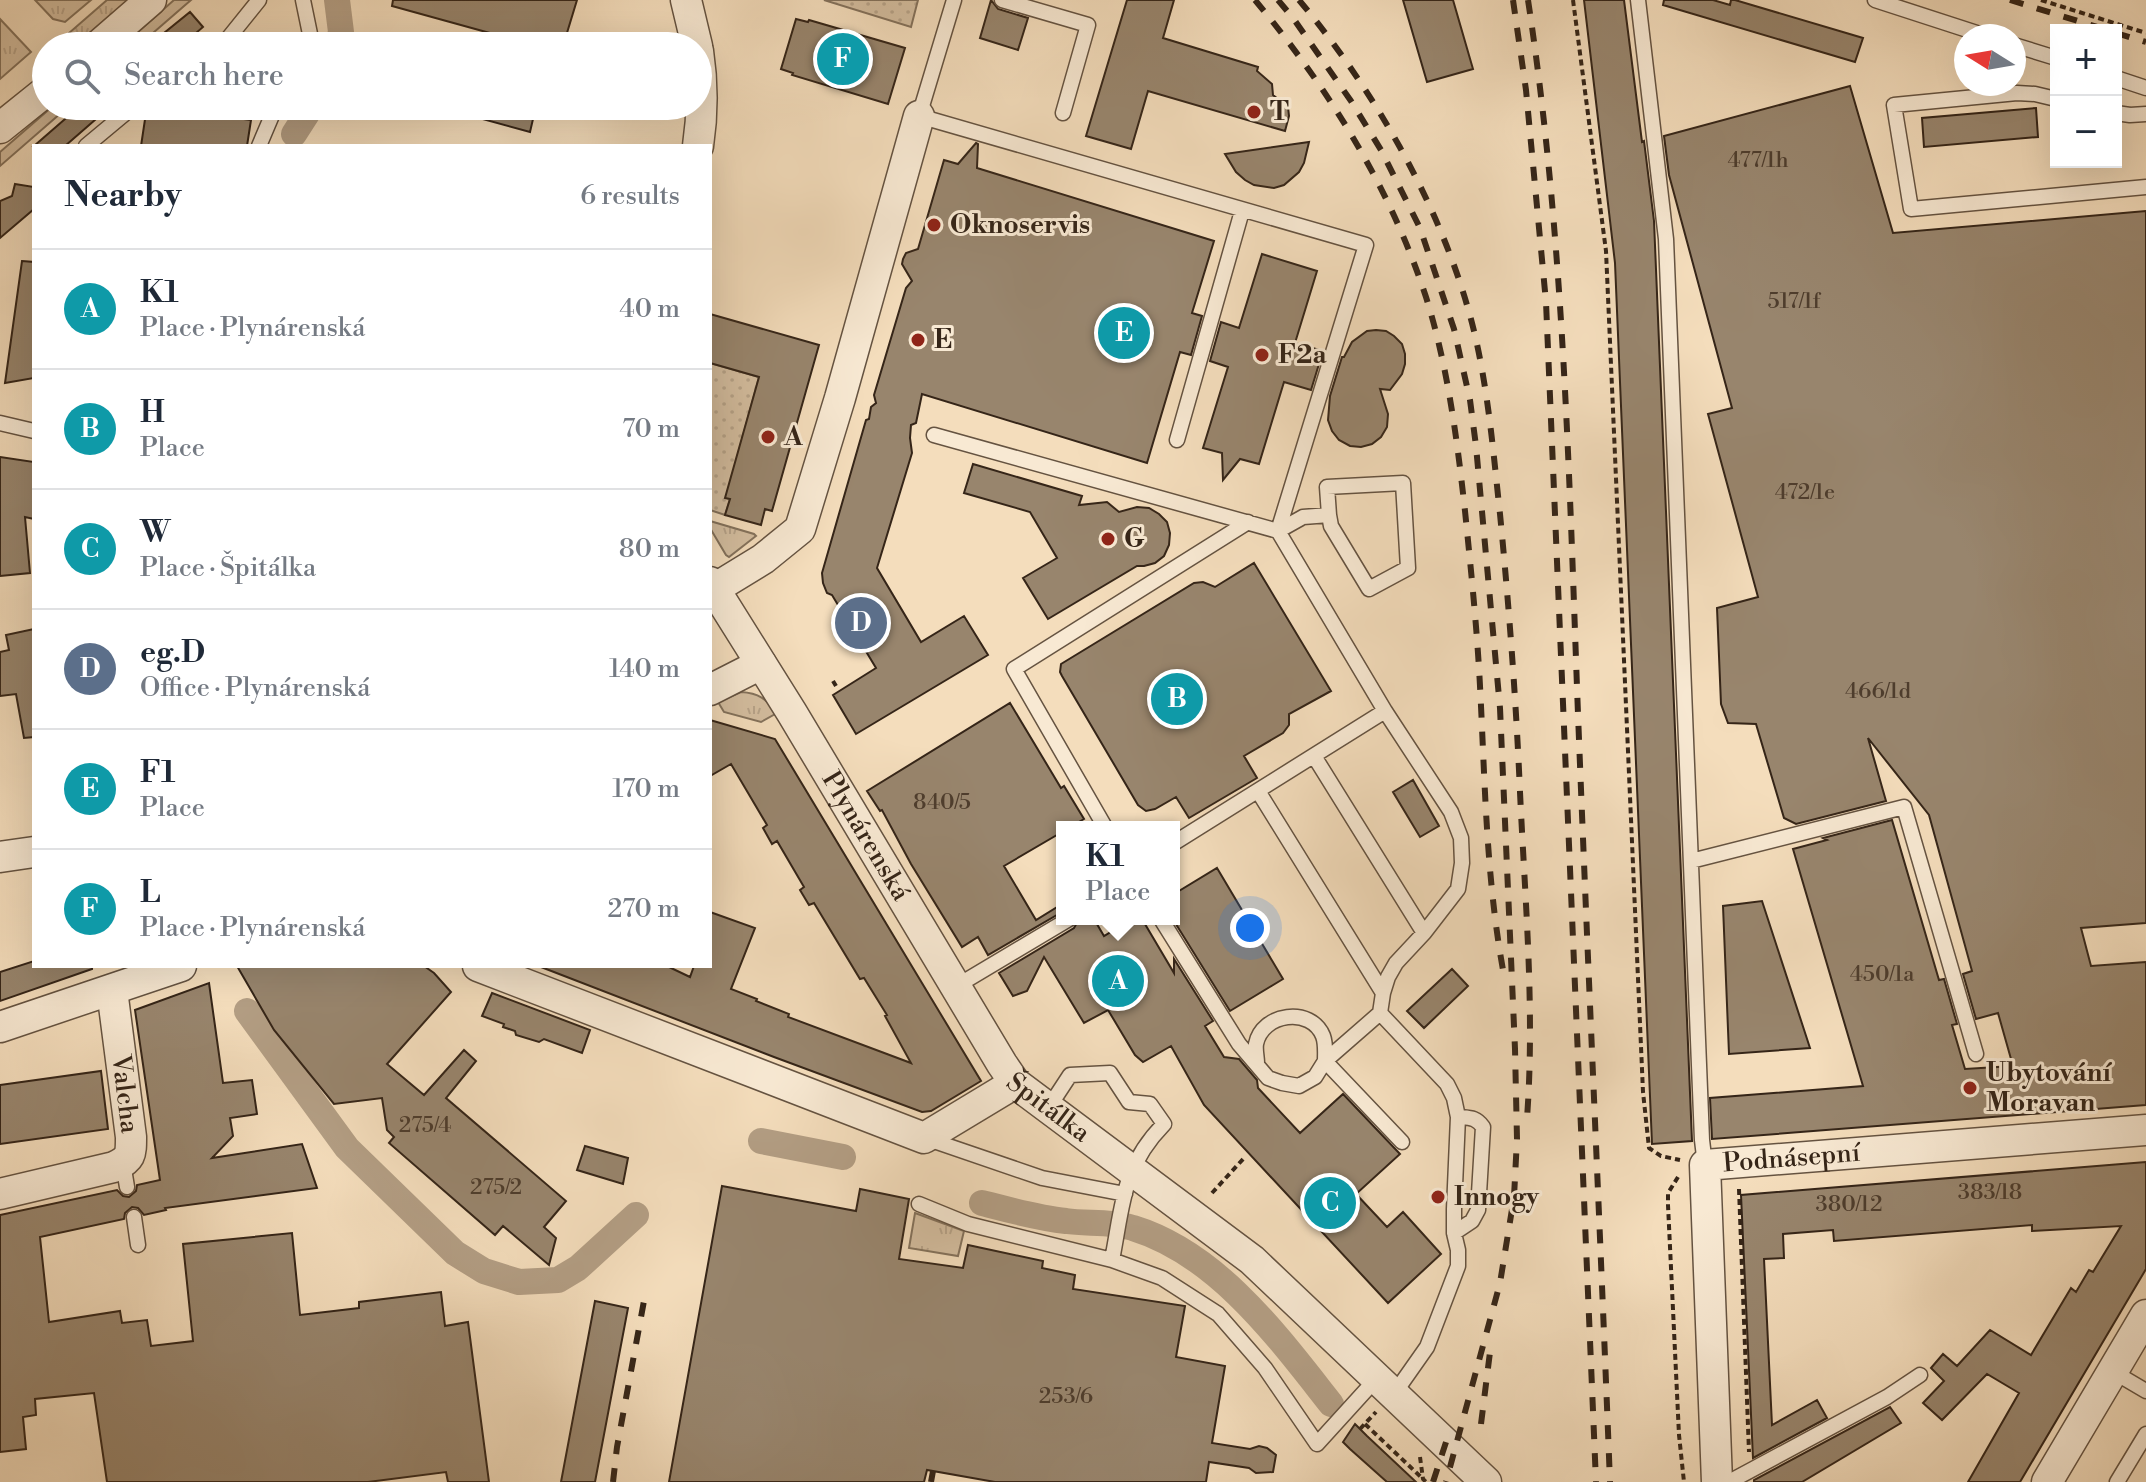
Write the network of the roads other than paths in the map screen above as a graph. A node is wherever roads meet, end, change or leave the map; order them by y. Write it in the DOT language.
graph roads {
  1 [pos="151,0"];
  2 [pos="259,0"];
  3 [pos="303,0"];
  4 [pos="686,0"];
  5 [pos="954,0"];
  6 [pos="1002,0"];
  7 [pos="1638,0"];
  8 [pos="1875,0"];
  9 [pos="1954,26"];
  10 [pos="114,32"];
  11 [pos="233,32"];
  12 [pos="310,32"];
  13 [pos="694,32"];
  14 [pos="2026,49"];
  15 [pos="2050,56"];
  16 [pos="2122,80"];
  17 [pos="2146,88"];
  18 [pos="2050,98"];
  19 [pos="32,102"];
  20 [pos="1063,113"];
  21 [pos="2122,114"];
  22 [pos="2146,114"];
  23 [pos="919,116"];
  24 [pos="117,120"];
  25 [pos="270,120"];
  26 [pos="702,120"];
  27 [pos="0,128"];
  28 [pos="88,144"];
  29 [pos="260,144"];
  30 [pos="698,144"];
  31 [pos="2146,187"];
  32 [pos="1242,211"];
  33 [pos="0,423"];
  34 [pos="32,431"];
  35 [pos="934,435"];
  36 [pos="1177,440"];
  37 [pos="1329,515"];
  38 [pos="1248,522"];
  39 [pos="1278,531"];
  40 [pos="712,586"];
  41 [pos="761,664"];
  42 [pos="712,689"];
  43 [pos="1385,711"];
  44 [pos="1314,756"];
  45 [pos="1258,791"];
  46 [pos="1102,821"];
  47 [pos="1180,839"];
  48 [pos="32,852"];
  49 [pos="0,857"];
  50 [pos="1691,861"];
  51 [pos="1059,925"];
  52 [pos="1165,925"];
  53 [pos="1424,933"];
  54 [pos="175,968"];
  55 [pos="483,968"];
  56 [pos="955,987"];
  57 [pos="112,990"];
  58 [pos="1383,993"];
  59 [pos="1380,1013"];
  60 [pos="0,1027"];
  61 [pos="1976,1054"];
  62 [pos="1325,1061"];
  63 [pos="1257,1063"];
  64 [pos="1015,1083"];
  65 [pos="1049,1107"];
  66 [pos="1458,1117"];
  67 [pos="2146,1130"];
  68 [pos="924,1138"];
  69 [pos="1402,1142"];
  70 [pos="1705,1165"];
  71 [pos="1126,1190"];
  72 [pos="0,1194"];
  73 [pos="919,1204"];
  74 [pos="134,1217"];
  75 [pos="1454,1233"];
  76 [pos="138,1245"];
  77 [pos="1112,1260"];
  78 [pos="2146,1315"];
  79 [pos="2112,1371"];
  80 [pos="1920,1375"];
  81 [pos="1386,1386"];
  82 [pos="2146,1391"];
  83 [pos="2146,1434"];
  84 [pos="1486,1482"];
  85 [pos="1717,1482"];
  86 [pos="1729,1482"];
  87 [pos="2047,1482"];
  88 [pos="2117,1482"];
  1 -- 10 [label="street"];
  2 -- 11 [label="lane"];
  3 -- 12 [label="lane"];
  4 -- 13 [label="street"];
  5 -- 23 [label="lane"];
  6 -- 20 [label="lane"];
  7 -- 50 [label="lane"];
  8 -- 9 [label="lane"];
  14 -- 15 [label="lane"];
  16 -- 17 [label="lane"];
  18 -- 31 [label="lane"];
  19 -- 27 [label="street"];
  21 -- 22 [label="lane"];
  23 -- 32 [label="lane"];
  23 -- 40 [label="street, Plynárenská"];
  24 -- 28 [label="lane"];
  25 -- 29 [label="lane"];
  26 -- 30 [label="street"];
  32 -- 36 [label="lane"];
  32 -- 39 [label="lane"];
  33 -- 34 [label="lane"];
  35 -- 38 [label="lane"];
  37 -- 37 [label="lane"];
  37 -- 39 [label="lane"];
  38 -- 39 [label="lane"];
  38 -- 46 [label="lane"];
  39 -- 43 [label="lane"];
  40 -- 41 [label="street, Plynárenská"];
  41 -- 42 [label="street"];
  41 -- 56 [label="street, Plynárenská"];
  43 -- 44 [label="lane"];
  43 -- 53 [label="lane"];
  44 -- 45 [label="lane"];
  44 -- 53 [label="lane"];
  45 -- 47 [label="lane"];
  45 -- 58 [label="lane"];
  48 -- 49 [label="street"];
  50 -- 61 [label="lane"];
  50 -- 70 [label="lane"];
  51 -- 56 [label="lane"];
  52 -- 63 [label="lane"];
  53 -- 58 [label="lane"];
  54 -- 57 [label="street"];
  55 -- 68 [label="street"];
  56 -- 64 [label="street, Plynárenská"];
  57 -- 60 [label="street"];
  57 -- 72 [label="street, Valcha"];
  58 -- 59 [label="lane"];
  59 -- 62 [label="lane"];
  59 -- 66 [label="lane"];
  62 -- 63 [label="lane"];
  62 -- 63 [label="lane"];
  62 -- 69 [label="lane"];
  64 -- 65 [label="street, Špitálka"];
  64 -- 68 [label="street, Špitálka"];
  65 -- 71 [label="street, Špitálka"];
  65 -- 71 [label="lane"];
  66 -- 75 [label="lane"];
  66 -- 75 [label="lane"];
  67 -- 70 [label="street, Podnásepní"];
  68 -- 71 [label="lane"];
  70 -- 85 [label="street, Podnásepní"];
  71 -- 77 [label="lane"];
  71 -- 81 [label="street, Špitálka"];
  73 -- 77 [label="lane"];
  74 -- 76 [label="lane"];
  75 -- 81 [label="lane"];
  77 -- 81 [label="lane"];
  78 -- 79 [label="street"];
  79 -- 82 [label="lane"];
  79 -- 87 [label="street"];
  80 -- 86 [label="lane"];
  81 -- 84 [label="street, Špitálka"];
  83 -- 88 [label="lane"];
}
